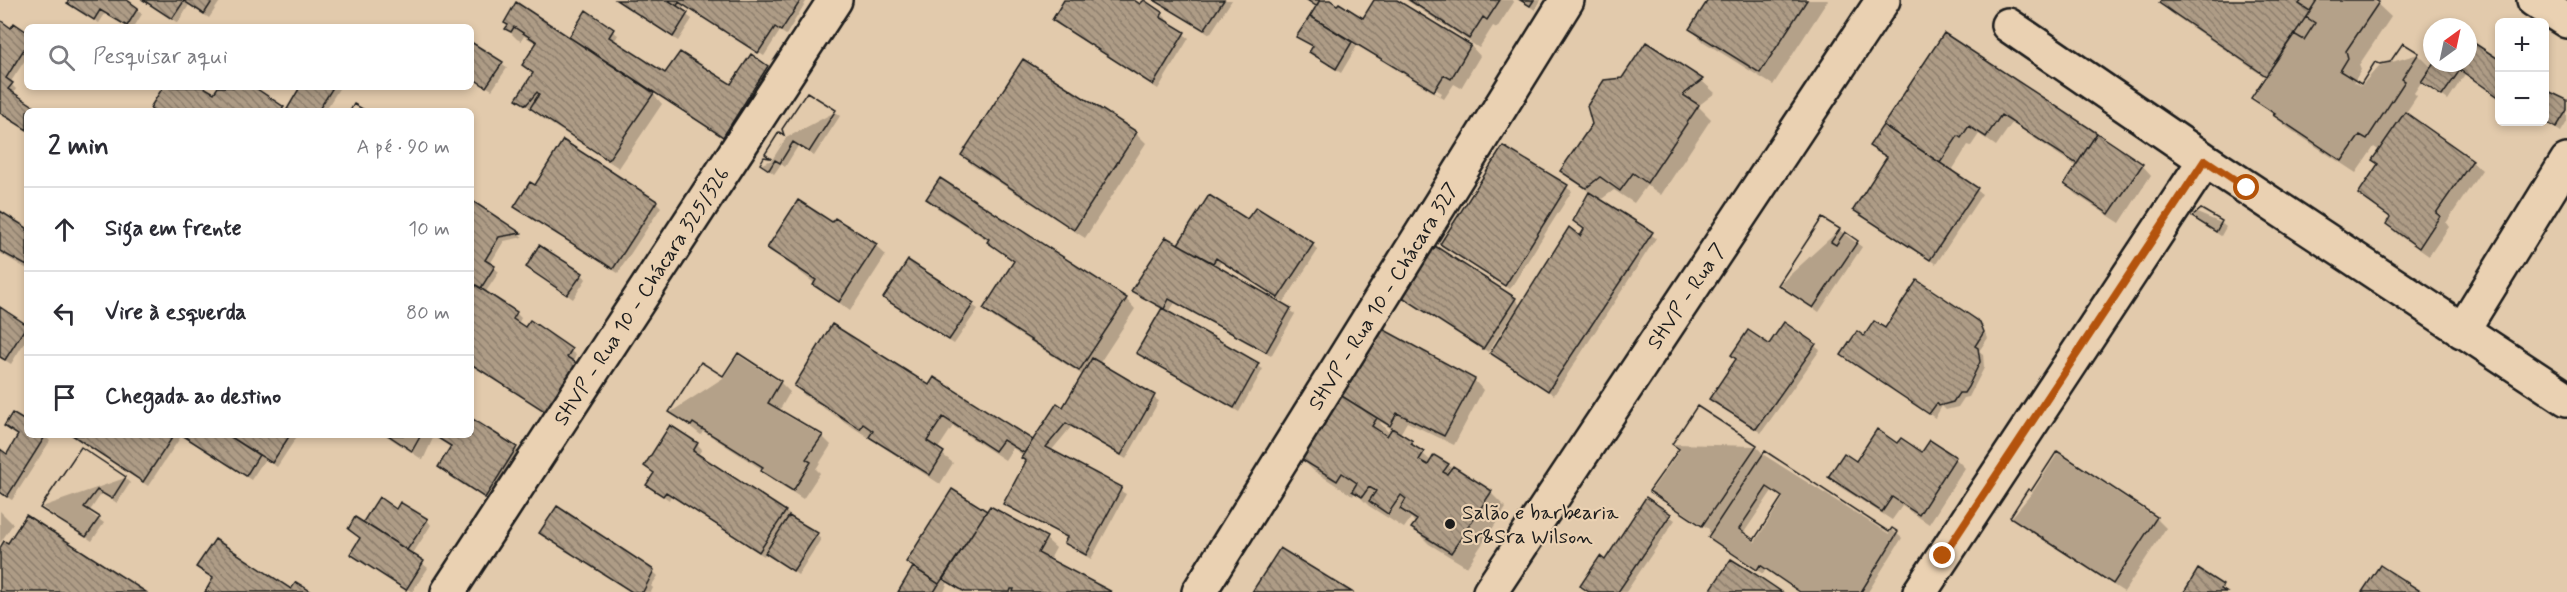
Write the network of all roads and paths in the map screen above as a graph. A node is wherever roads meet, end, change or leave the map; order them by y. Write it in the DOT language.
graph roads {
  1 [pos="835,0"];
  2 [pos="1567,0"];
  3 [pos="1883,0"];
  4 [pos="2534,0"];
  5 [pos="2567,21"];
  6 [pos="2008,25"];
  7 [pos="2205,160"];
  8 [pos="2567,161"];
  9 [pos="2462,331"];
  10 [pos="2567,399"];
  11 [pos="448,592"];
  12 [pos="1199,592"];
  13 [pos="1490,592"];
  14 [pos="1920,592"];
  1 -- 11 [label="street, SHVP - Rua 10 - Chácara 325/326"];
  2 -- 12 [label="street, SHVP - Rua 10 - Chácara 327"];
  3 -- 13 [label="street, SHVP - Rua 7"];
  4 -- 5 [label="street"];
  6 -- 7 [label="street"];
  7 -- 9 [label="street"];
  7 -- 14 [label="street"];
  8 -- 9 [label="street"];
  9 -- 10 [label="street"];
}
